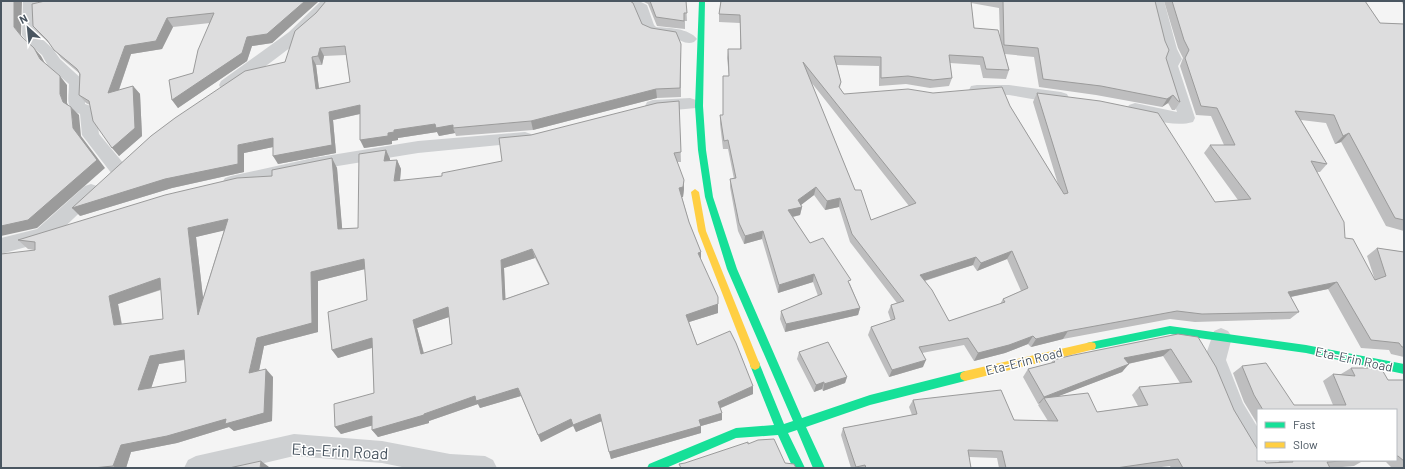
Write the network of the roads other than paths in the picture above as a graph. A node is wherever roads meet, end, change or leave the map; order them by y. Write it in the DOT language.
graph roads {
  1 [pos="30,1"];
  2 [pos="329,1"];
  3 [pos="628,1"];
  4 [pos="702,1"];
  5 [pos="1157,1"];
  6 [pos="689,38"];
  7 [pos="964,92"];
  8 [pos="214,94"];
  9 [pos="1075,100"];
  10 [pos="689,104"];
  11 [pos="1119,106"];
  12 [pos="634,111"];
  13 [pos="540,135"];
  14 [pos="693,184"];
  15 [pos="216,186"];
  16 [pos="78,225"];
  17 [pos="42,236"];
  18 [pos="1,246"];
  19 [pos="1221,337"];
  20 [pos="1404,369"];
  21 [pos="798,423"];
  22 [pos="781,430"];
  23 [pos="1257,448"];
  24 [pos="196,468"];
  25 [pos="485,468"];
  26 [pos="653,468"];
  27 [pos="799,468"];
  28 [pos="819,468"];
  1 -- 17 [label="street"];
  2 -- 8 [label="street"];
  3 -- 6 [label="street"];
  4 -- 21 [label="main road"];
  5 -- 11 [label="street"];
  7 -- 9 [label="street"];
  10 -- 12 [label="street"];
  13 -- 15 [label="street"];
  14 -- 22 [label="main road"];
  16 -- 17 [label="street"];
  17 -- 18 [label="street"];
  19 -- 20 [label="main road, Eta-Erin Road"];
  19 -- 21 [label="main road, Eta-Erin Road"];
  19 -- 23 [label="street"];
  21 -- 22 [label="main road, Eta-Erin Road"];
  21 -- 28 [label="main road"];
  22 -- 26 [label="main road, Eta-Erin Road"];
  22 -- 27 [label="main road"];
  24 -- 25 [label="street, Eta-Erin Road"];
}
